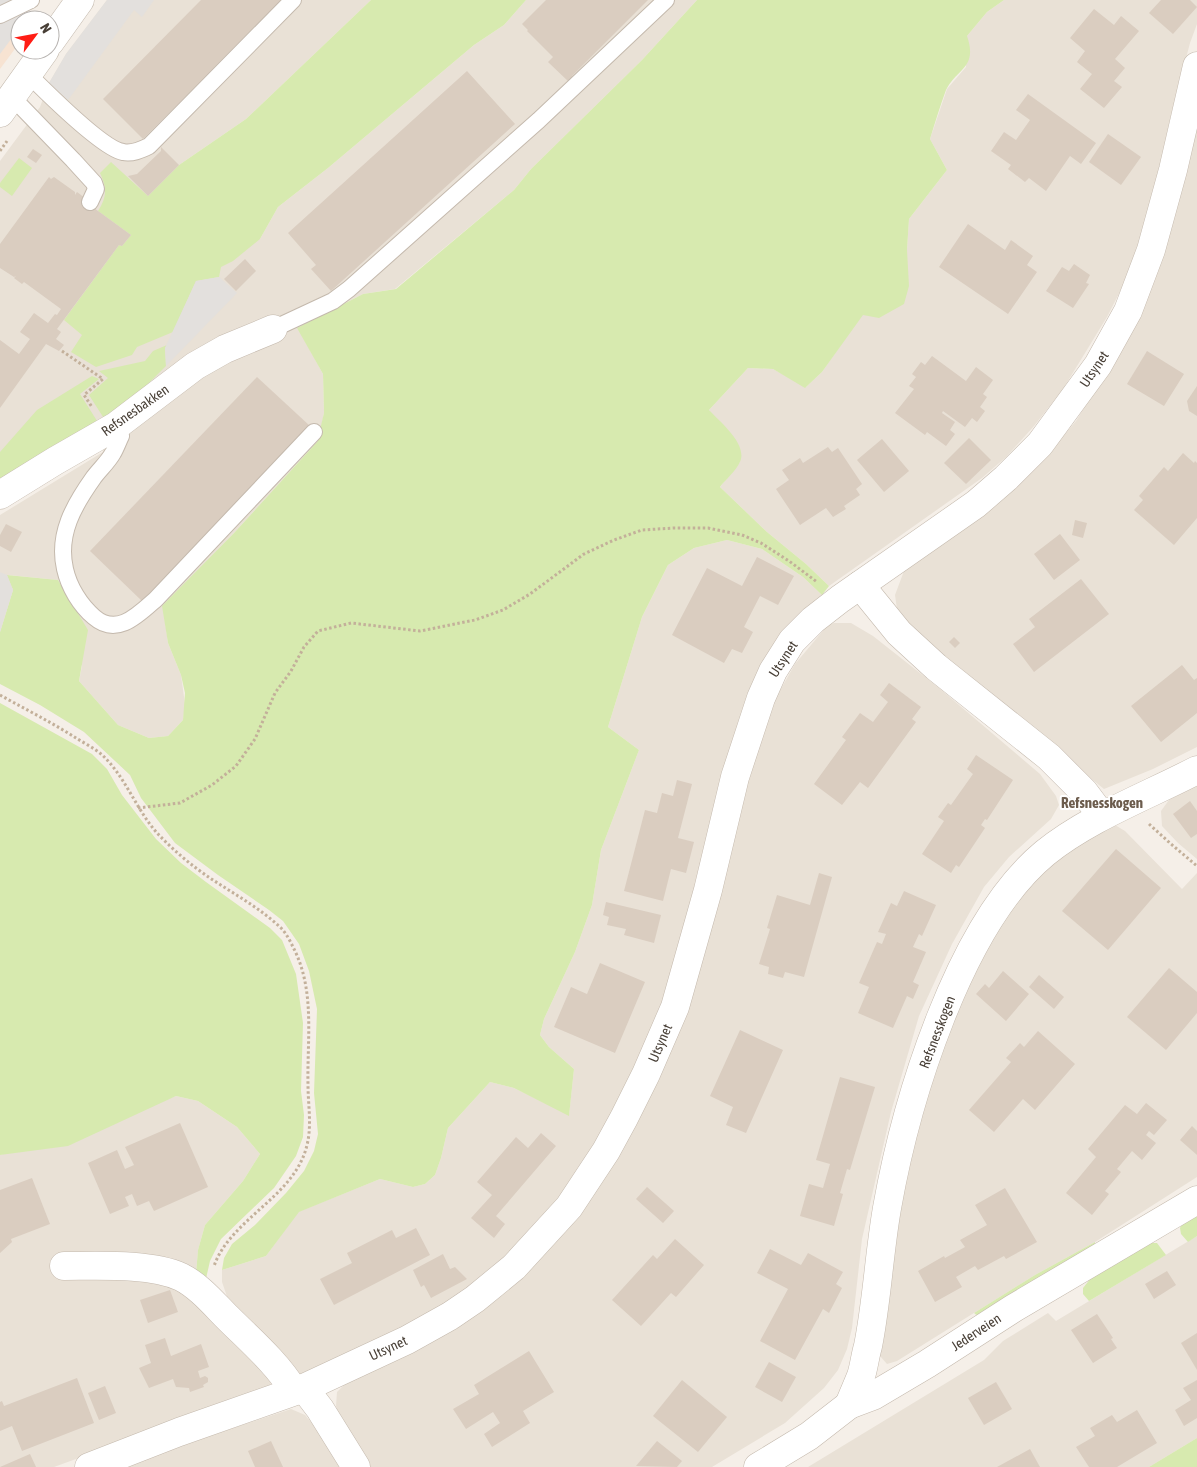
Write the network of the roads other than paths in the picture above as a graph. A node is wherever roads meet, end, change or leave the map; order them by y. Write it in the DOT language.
graph roads {
  1 [pos="31,0"];
  2 [pos="80,0"];
  3 [pos="293,0"];
  4 [pos="666,0"];
  5 [pos="0,15"];
  6 [pos="60,28"];
  7 [pos="37,60"];
  8 [pos="1197,66"];
  9 [pos="28,74"];
  10 [pos="6,105"];
  11 [pos="90,202"];
  12 [pos="273,329"];
  13 [pos="111,429"];
  14 [pos="314,432"];
  15 [pos="1,500"];
  16 [pos="850,592"];
  17 [pos="1197,770"];
  18 [pos="1102,816"];
  19 [pos="1197,1200"];
  20 [pos="64,1266"];
  21 [pos="299,1389"];
  22 [pos="849,1405"];
  23 [pos="89,1467"];
  24 [pos="356,1467"];
  25 [pos="758,1467"];
  1 -- 5 [label="lane"];
  2 -- 6 [label="street"];
  3 -- 9 [label="lane"];
  4 -- 12 [label="lane"];
  7 -- 9 [label="street"];
  8 -- 16 [label="street, Utsynet"];
  9 -- 10 [label="street"];
  10 -- 11 [label="lane"];
  12 -- 13 [label="street, Refsnesbakken"];
  13 -- 14 [label="lane"];
  13 -- 15 [label="street, Refsnesbakken"];
  16 -- 18 [label="street"];
  16 -- 21 [label="street, Utsynet"];
  17 -- 18 [label="street, Refsnesskogen"];
  18 -- 22 [label="street, Refsnesskogen"];
  19 -- 22 [label="street, Jederveien"];
  20 -- 21 [label="street"];
  21 -- 23 [label="street, Utsynet"];
  21 -- 24 [label="street"];
  22 -- 25 [label="street, Jederveien"];
}
